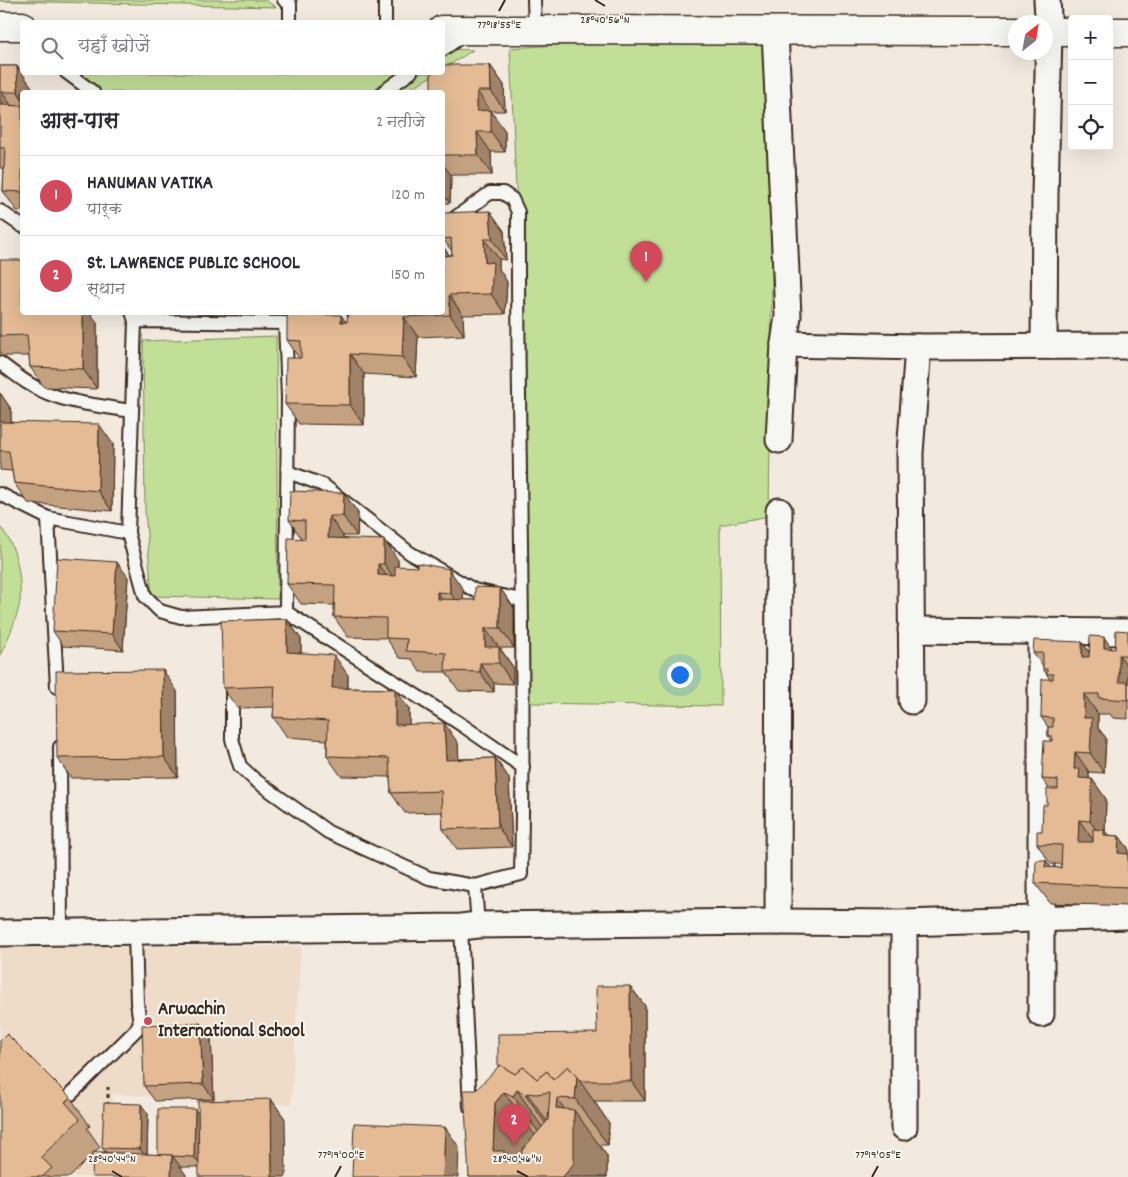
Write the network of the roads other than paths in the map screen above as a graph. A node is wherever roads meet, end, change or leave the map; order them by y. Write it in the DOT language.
graph roads {
  1 [pos="284,0"];
  2 [pos="385,0"];
  3 [pos="534,0"];
  4 [pos="1048,0"];
  5 [pos="290,20"];
  6 [pos="386,20"];
  7 [pos="445,30"];
  8 [pos="471,30"];
  9 [pos="536,30"];
  10 [pos="775,31"];
  11 [pos="1008,32"];
  12 [pos="1055,32"];
  13 [pos="1113,32"];
  14 [pos="1128,32"];
  15 [pos="445,48"];
  16 [pos="70,75"];
  17 [pos="407,75"];
  18 [pos="90,90"];
  19 [pos="386,90"];
  20 [pos="0,211"];
  21 [pos="20,225"];
  22 [pos="445,225"];
  23 [pos="298,316"];
  24 [pos="133,317"];
  25 [pos="230,318"];
  26 [pos="285,323"];
  27 [pos="784,344"];
  28 [pos="1044,345"];
  29 [pos="1128,346"];
  30 [pos="918,347"];
  31 [pos="0,363"];
  32 [pos="131,411"];
  33 [pos="779,440"];
  34 [pos="288,472"];
  35 [pos="0,494"];
  36 [pos="779,511"];
  37 [pos="48,518"];
  38 [pos="128,533"];
  39 [pos="521,600"];
  40 [pos="286,612"];
  41 [pos="912,630"];
  42 [pos="1040,631"];
  43 [pos="1128,632"];
  44 [pos="232,672"];
  45 [pos="912,701"];
  46 [pos="58,704"];
  47 [pos="59,733"];
  48 [pos="523,767"];
  49 [pos="475,886"];
  50 [pos="1128,916"];
  51 [pos="1040,918"];
  52 [pos="778,922"];
  53 [pos="904,923"];
  54 [pos="469,926"];
  55 [pos="135,932"];
  56 [pos="0,933"];
  57 [pos="61,933"];
  58 [pos="1041,1014"];
  59 [pos="71,1094"];
  60 [pos="471,1119"];
  61 [pos="904,1127"];
  1 -- 5 [label="lane"];
  2 -- 6 [label="lane"];
  3 -- 9 [label="lane"];
  4 -- 12 [label="street"];
  7 -- 8 [label="street"];
  8 -- 9 [label="street"];
  8 -- 15 [label="lane"];
  9 -- 10 [label="street"];
  10 -- 11 [label="street"];
  10 -- 27 [label="street"];
  12 -- 28 [label="street"];
  13 -- 14 [label="street"];
  16 -- 18 [label="lane"];
  17 -- 19 [label="lane"];
  20 -- 21 [label="lane"];
  22 -- 39 [label="lane"];
  23 -- 26 [label="lane"];
  24 -- 25 [label="lane"];
  24 -- 32 [label="lane"];
  25 -- 26 [label="lane"];
  26 -- 34 [label="lane"];
  27 -- 30 [label="street"];
  27 -- 33 [label="street"];
  28 -- 29 [label="street"];
  28 -- 30 [label="street"];
  30 -- 41 [label="street"];
  31 -- 32 [label="lane"];
  32 -- 38 [label="lane"];
  34 -- 39 [label="lane"];
  34 -- 40 [label="lane"];
  35 -- 37 [label="lane"];
  36 -- 52 [label="street"];
  37 -- 38 [label="lane"];
  37 -- 46 [label="lane"];
  38 -- 40 [label="lane"];
  39 -- 48 [label="lane"];
  40 -- 48 [label="lane"];
  41 -- 42 [label="street"];
  41 -- 45 [label="street"];
  42 -- 43 [label="street"];
  42 -- 51 [label="street"];
  44 -- 49 [label="lane"];
  47 -- 57 [label="lane"];
  48 -- 49 [label="lane"];
  49 -- 54 [label="lane"];
  50 -- 51 [label="street"];
  51 -- 53 [label="street"];
  51 -- 58 [label="street"];
  52 -- 53 [label="street"];
  52 -- 54 [label="street"];
  53 -- 61 [label="street"];
  54 -- 55 [label="street"];
  54 -- 60 [label="lane"];
  55 -- 57 [label="street"];
  55 -- 59 [label="lane"];
  56 -- 57 [label="street"];
}
